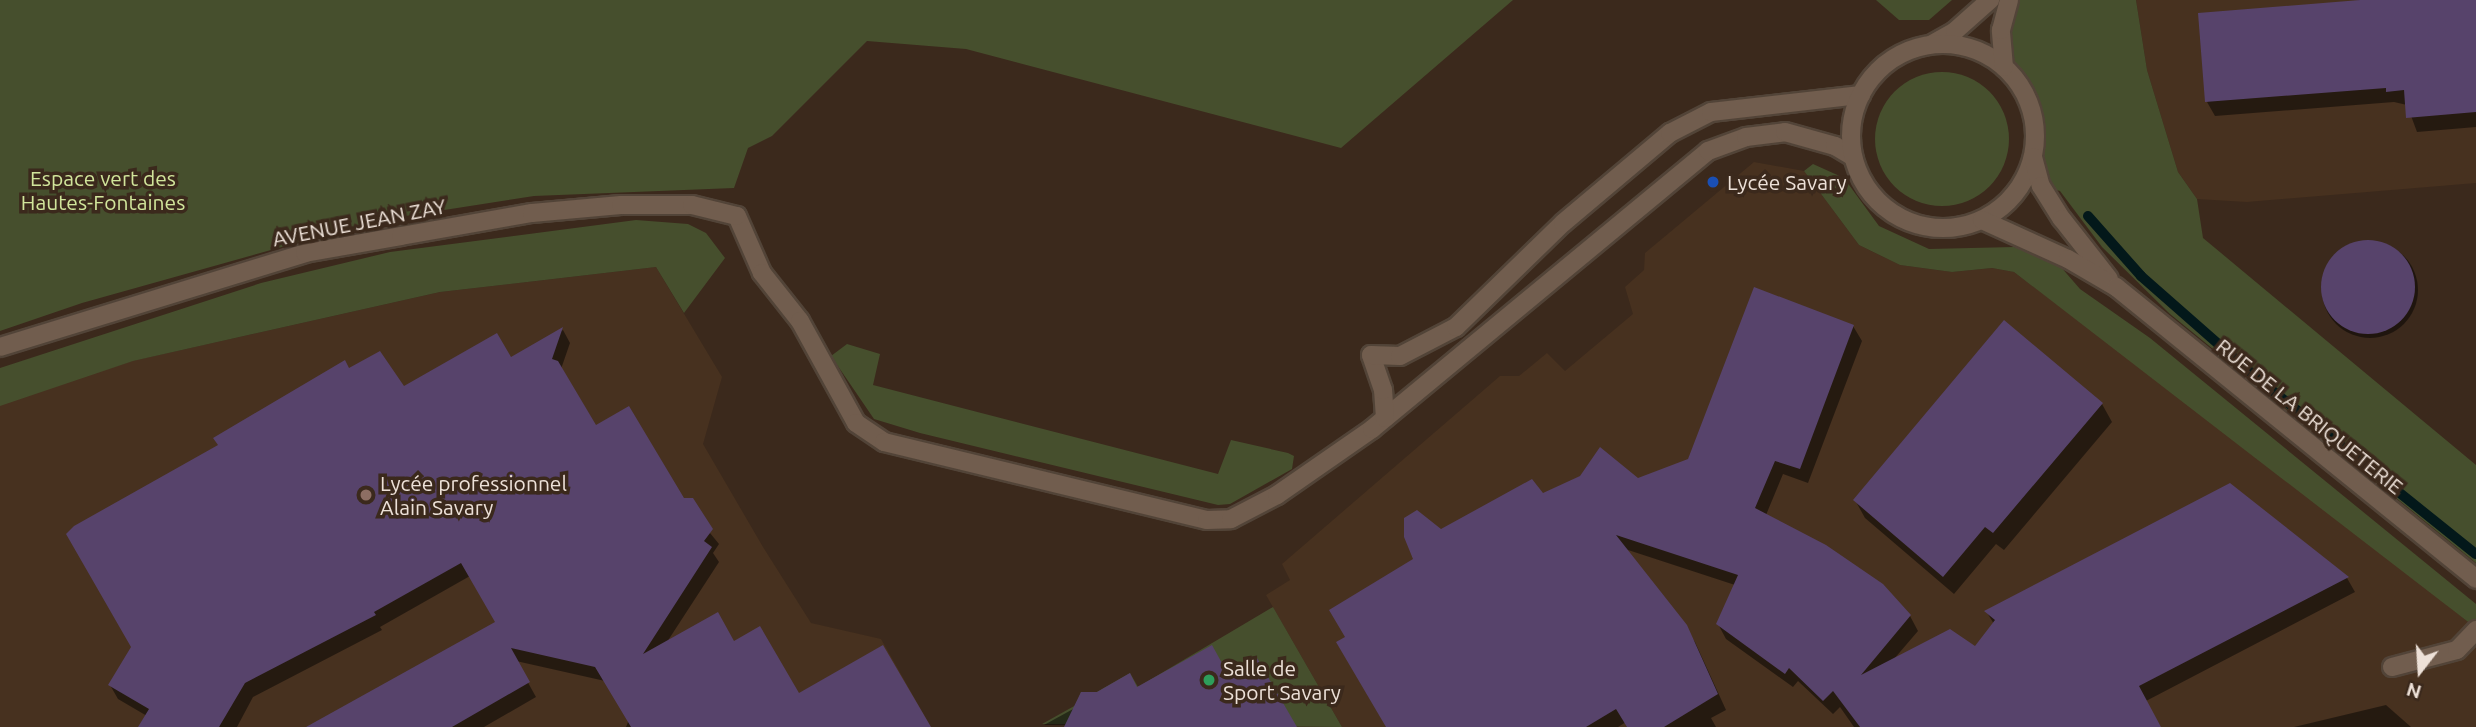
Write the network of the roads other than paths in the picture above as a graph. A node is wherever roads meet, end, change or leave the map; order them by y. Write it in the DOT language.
graph roads {
  1 [pos="1990,0"];
  2 [pos="2009,0"];
  3 [pos="1931,45"];
  4 [pos="2004,67"];
  5 [pos="1861,94"];
  6 [pos="1853,157"];
  7 [pos="2033,157"];
  8 [pos="1982,220"];
  9 [pos="2116,287"];
  10 [pos="0,347"];
  11 [pos="1385,418"];
  12 [pos="2476,579"];
  13 [pos="2476,629"];
  14 [pos="2392,667"];
  1 -- 3 [label="street"];
  2 -- 4 [label="street"];
  3 -- 4 [label="street"];
  3 -- 5 [label="street"];
  4 -- 7 [label="street"];
  5 -- 6 [label="street"];
  5 -- 11 [label="street"];
  6 -- 8 [label="street"];
  6 -- 11 [label="street"];
  7 -- 8 [label="street"];
  7 -- 9 [label="street, RUE DE LA BRIQUETERIE"];
  8 -- 9 [label="street, RUE DE LA BRIQUETERIE"];
  9 -- 12 [label="street, RUE DE LA BRIQUETERIE"];
  10 -- 11 [label="street, AVENUE JEAN ZAY"];
  13 -- 14 [label="street"];
}
